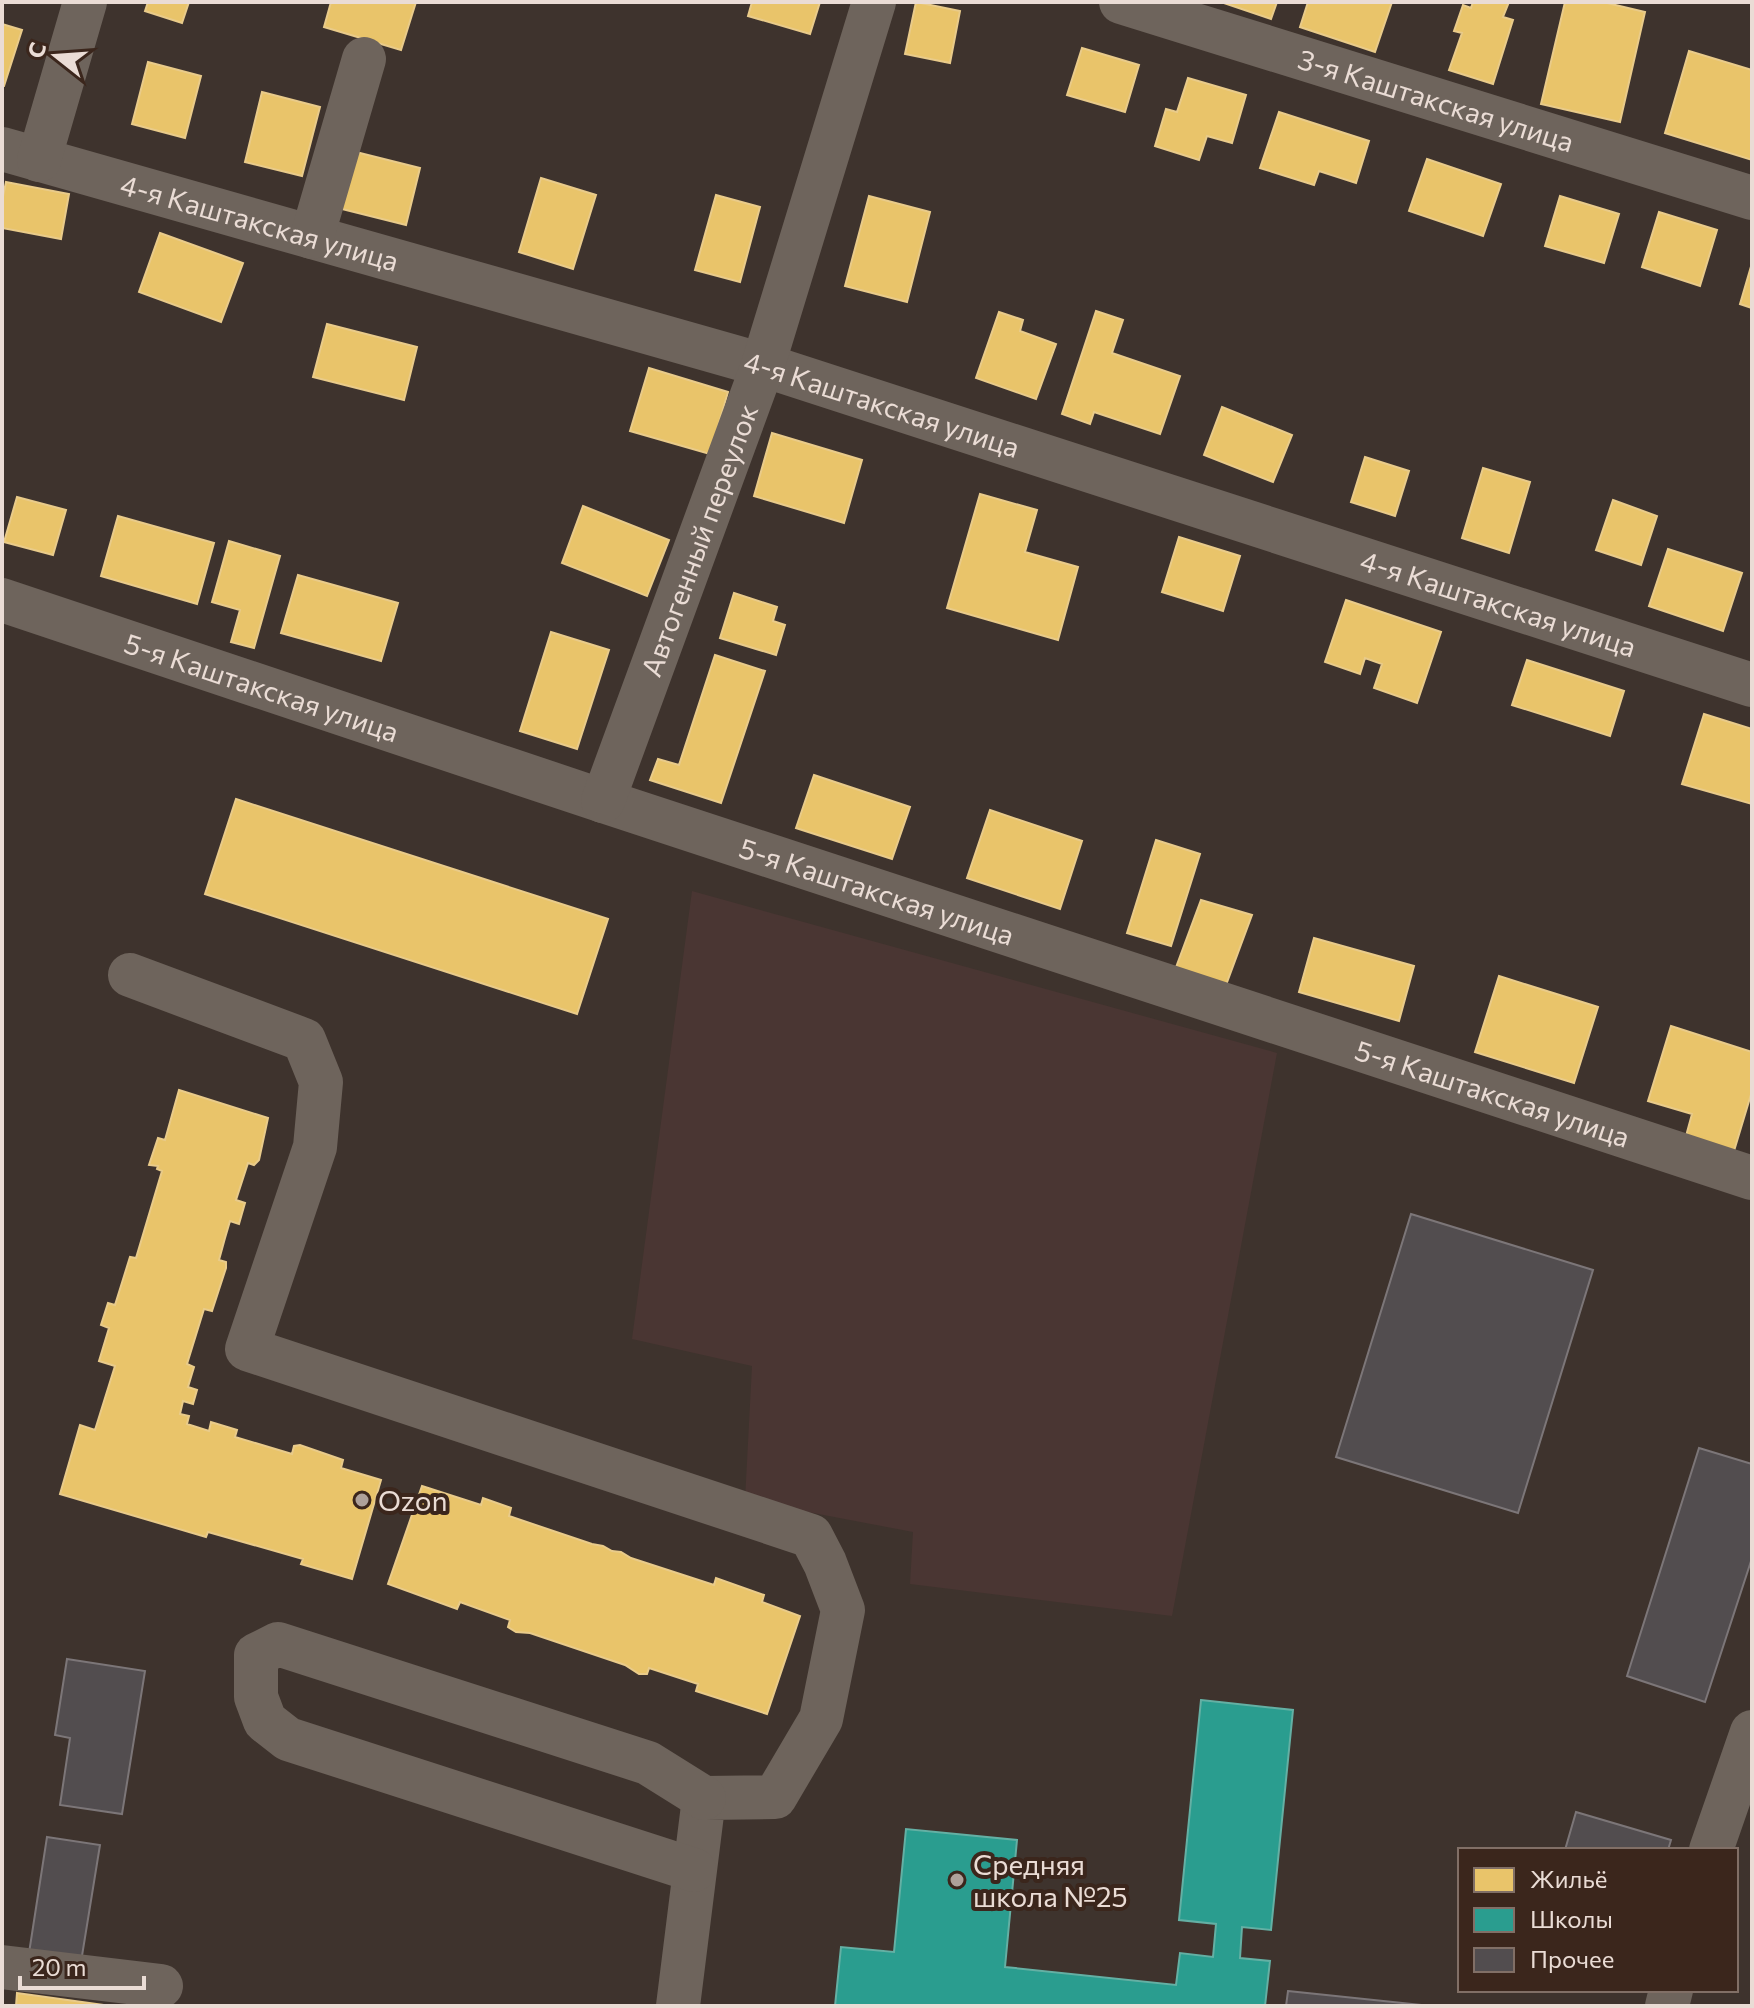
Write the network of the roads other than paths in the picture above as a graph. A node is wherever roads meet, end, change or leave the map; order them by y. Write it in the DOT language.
graph roads {
  1 [pos="85,2"];
  2 [pos="874,2"];
  3 [pos="1121,2"];
  4 [pos="364,59"];
  5 [pos="21,154"];
  6 [pos="1752,198"];
  7 [pos="312,237"];
  8 [pos="763,365"];
  9 [pos="2,600"];
  10 [pos="1752,685"];
  11 [pos="603,801"];
  12 [pos="130,975"];
  13 [pos="1752,1178"];
  14 [pos="1752,1732"];
  15 [pos="704,1798"];
  16 [pos="1712,1848"];
  17 [pos="694,1870"];
  18 [pos="2,1967"];
  19 [pos="161,1986"];
  20 [pos="678,2006"];
  1 -- 5 [label="street"];
  2 -- 8 [label="street, Автогенный переулок"];
  3 -- 6 [label="street, 3-я Каштакская улица"];
  4 -- 7 [label="street"];
  5 -- 7 [label="street, 4-я Каштакская улица"];
  7 -- 8 [label="street, 4-я Каштакская улица"];
  8 -- 10 [label="street, 4-я Каштакская улица"];
  8 -- 11 [label="street, Автогенный переулок"];
  9 -- 11 [label="street, 5-я Каштакская улица"];
  11 -- 13 [label="street, 5-я Каштакская улица"];
  12 -- 15 [label="street"];
  14 -- 16 [label="street"];
  15 -- 17 [label="street"];
  15 -- 17 [label="street"];
  17 -- 20 [label="street"];
  18 -- 19 [label="street"];
}
